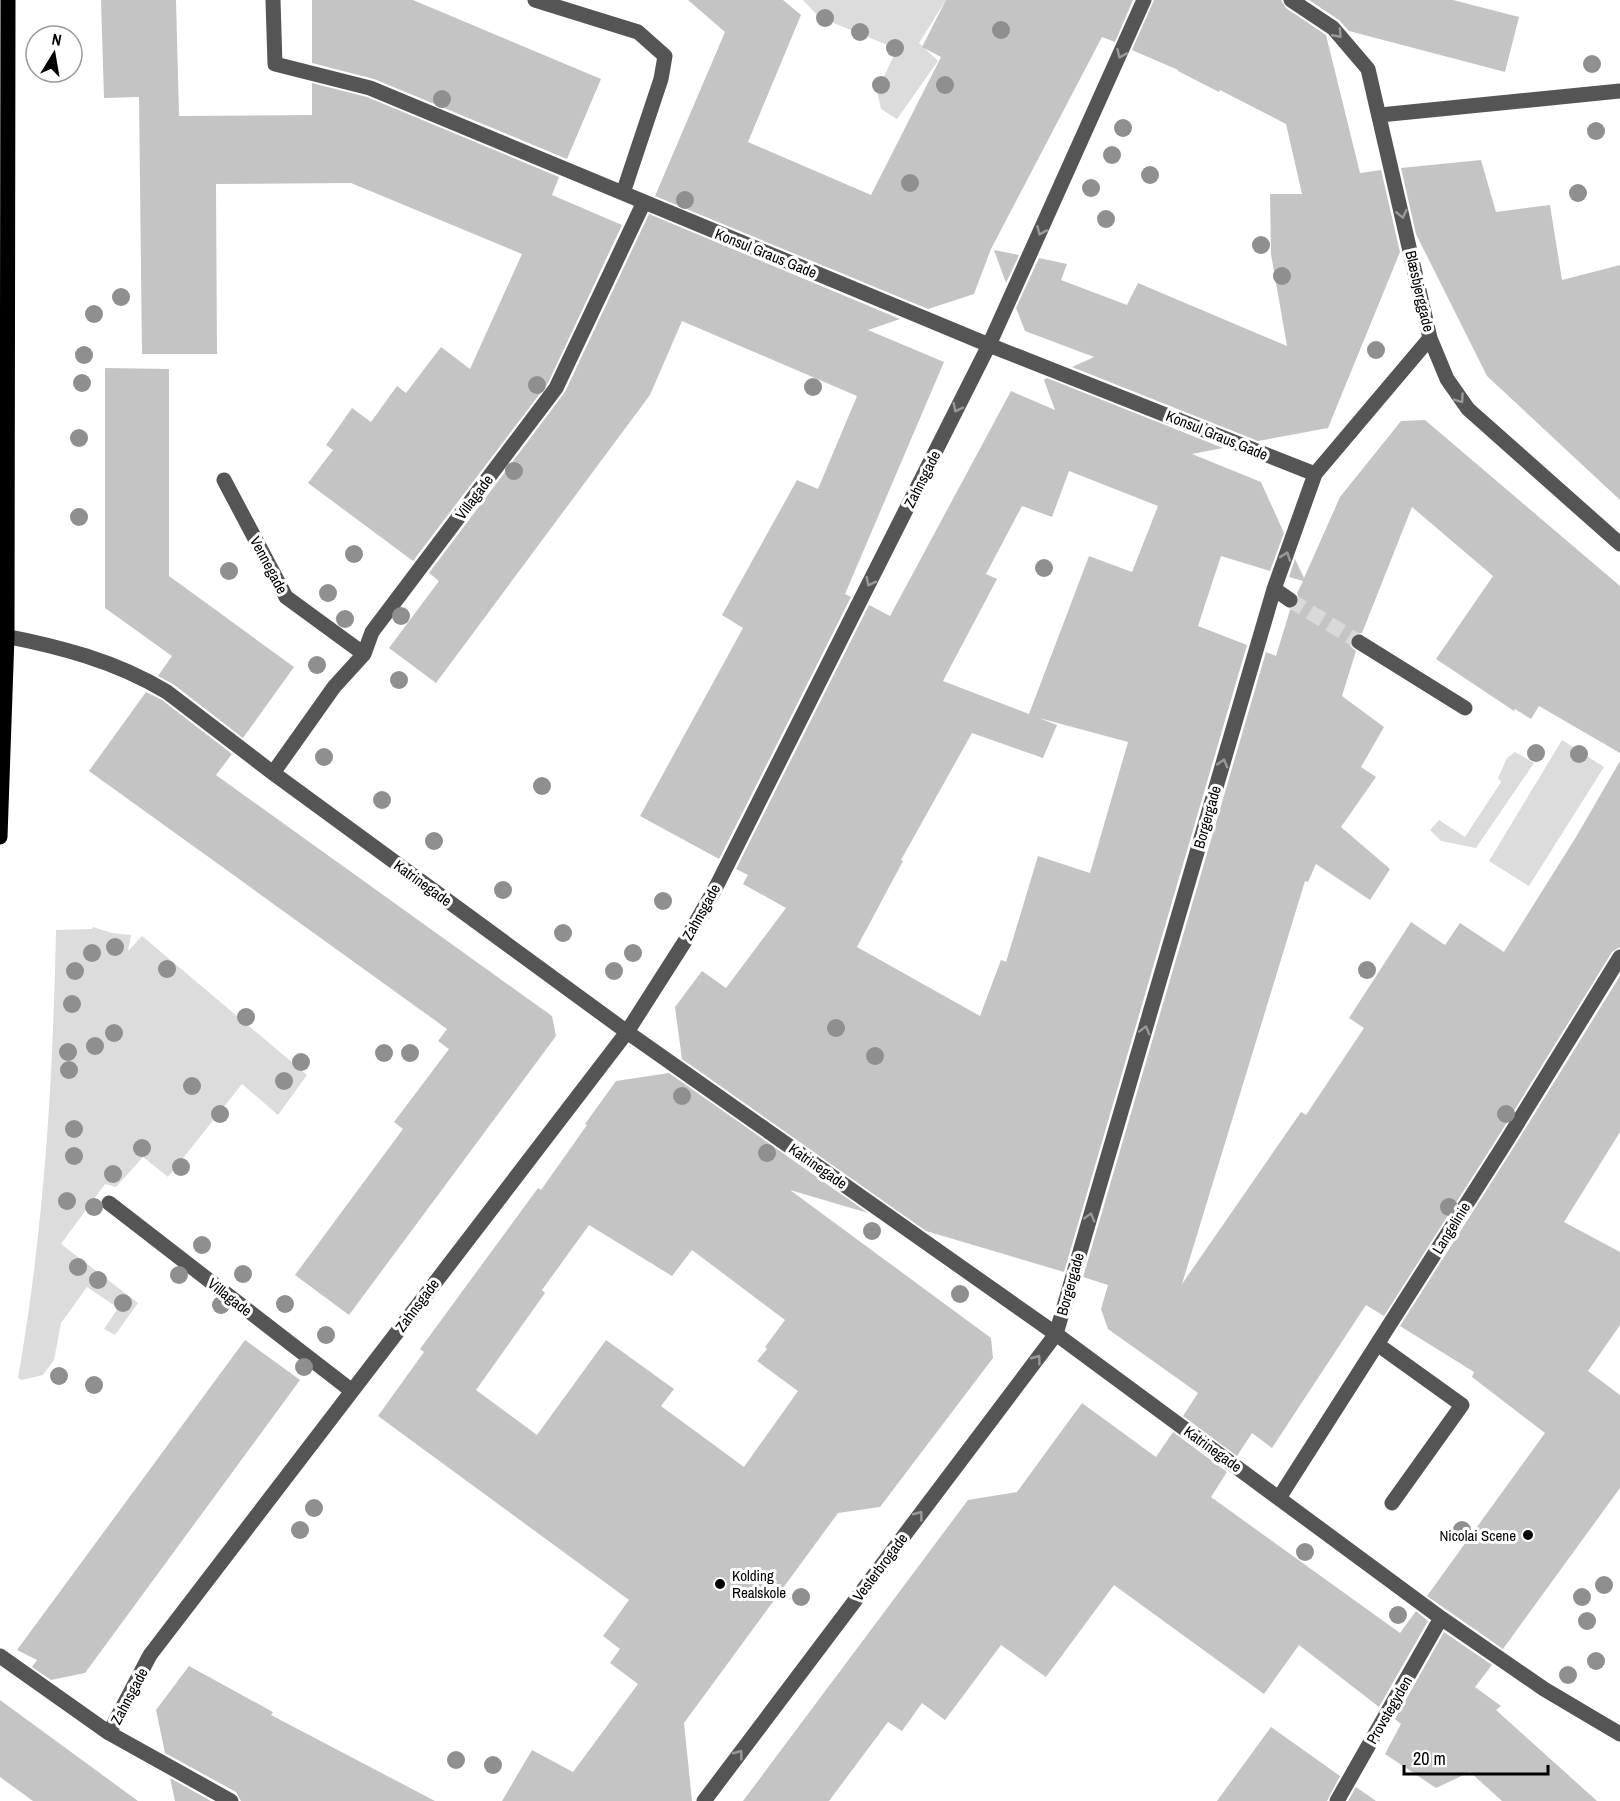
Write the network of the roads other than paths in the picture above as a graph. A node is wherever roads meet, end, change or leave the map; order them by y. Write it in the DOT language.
graph roads {
  1 [pos="8,0"];
  2 [pos="273,0"];
  3 [pos="535,0"];
  4 [pos="1144,0"];
  5 [pos="1291,0"];
  6 [pos="1620,92"];
  7 [pos="1380,115"];
  8 [pos="623,193"];
  9 [pos="644,202"];
  10 [pos="1430,338"];
  11 [pos="989,345"];
  12 [pos="1315,474"];
  13 [pos="224,480"];
  14 [pos="1620,544"];
  15 [pos="1274,589"];
  16 [pos="1290,600"];
  17 [pos="3,635"];
  18 [pos="1359,642"];
  19 [pos="363,654"];
  20 [pos="1465,708"];
  21 [pos="273,773"];
  22 [pos="0,837"];
  23 [pos="1620,957"];
  24 [pos="627,1032"];
  25 [pos="109,1203"];
  26 [pos="1056,1334"];
  27 [pos="1377,1344"];
  28 [pos="352,1391"];
  29 [pos="1279,1498"];
  30 [pos="1392,1503"];
  31 [pos="1441,1618"];
  32 [pos="0,1656"];
  33 [pos="109,1733"];
  34 [pos="1620,1734"];
  35 [pos="231,1801"];
  36 [pos="704,1801"];
  37 [pos="1337,1801"];
  1 -- 17 [label="main road"];
  2 -- 8 [label="street, Konsul Graus Gade"];
  3 -- 8 [label="street"];
  4 -- 11 [label="street, Zahnsgade, one-way"];
  5 -- 7 [label="street, Blæsbjerggade, one-way"];
  6 -- 7 [label="street"];
  7 -- 10 [label="street, Blæsbjerggade, one-way"];
  8 -- 9 [label="street, Konsul Graus Gade"];
  9 -- 11 [label="street, Konsul Graus Gade"];
  9 -- 19 [label="street, Villagade"];
  10 -- 12 [label="street, Borgergade"];
  10 -- 14 [label="street, Blæsbjerggade, one-way"];
  11 -- 12 [label="street, Konsul Graus Gade"];
  11 -- 24 [label="street, Zahnsgade, one-way"];
  15 -- 12 [label="street, Borgergade, one-way"];
  13 -- 19 [label="street, Vennegade"];
  15 -- 16 [label="street"];
  26 -- 15 [label="street, Borgergade, one-way"];
  17 -- 21 [label="street, Katrinegade"];
  17 -- 22 [label="main road"];
  18 -- 20 [label="street"];
  19 -- 21 [label="street, Villagade"];
  21 -- 24 [label="street, Katrinegade"];
  23 -- 27 [label="street, Langelinie"];
  24 -- 26 [label="street, Katrinegade"];
  24 -- 28 [label="street, Zahnsgade"];
  25 -- 28 [label="street, Villagade"];
  26 -- 29 [label="street, Katrinegade"];
  36 -- 26 [label="street, Vesterbrogade, one-way"];
  27 -- 29 [label="street, Langelinie"];
  27 -- 30 [label="street"];
  28 -- 33 [label="street, Zahnsgade"];
  29 -- 31 [label="street, Katrinegade"];
  31 -- 34 [label="street, Katrinegade"];
  31 -- 37 [label="street, Provstegyden"];
  32 -- 33 [label="street"];
  33 -- 35 [label="street"];
}
